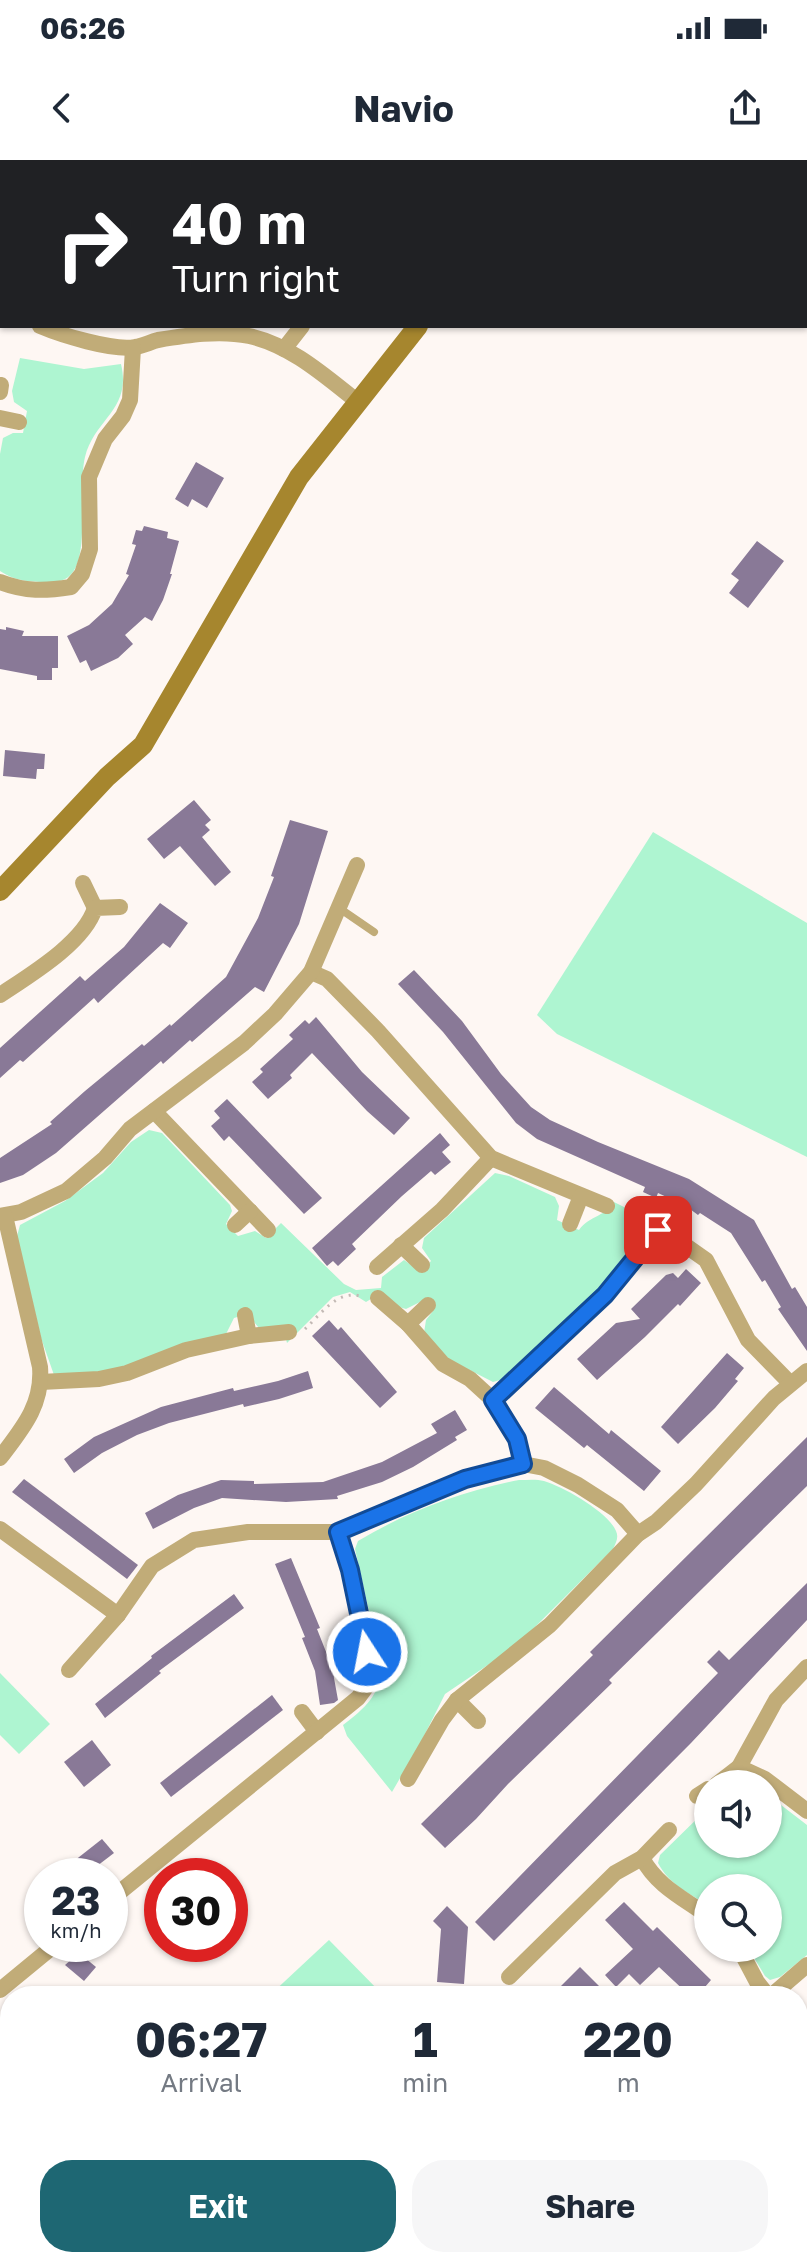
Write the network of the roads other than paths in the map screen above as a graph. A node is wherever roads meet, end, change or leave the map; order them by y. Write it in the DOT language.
graph roads {
  1 [pos="47,328"];
  2 [pos="300,328"];
  3 [pos="416,328"];
  4 [pos="133,348"];
  5 [pos="284,349"];
  6 [pos="358,402"];
  7 [pos="0,418"];
  8 [pos="19,422"];
  9 [pos="0,582"];
  10 [pos="357,865"];
  11 [pos="83,883"];
  12 [pos="0,891"];
  13 [pos="120,907"];
  14 [pos="339,907"];
  15 [pos="95,908"];
  16 [pos="374,932"];
  17 [pos="311,972"];
  18 [pos="0,995"];
  19 [pos="154,1111"];
  20 [pos="491,1158"];
  21 [pos="581,1196"];
  22 [pos="607,1206"];
  23 [pos="250,1211"];
  24 [pos="2,1216"];
  25 [pos="641,1220"];
  26 [pos="570,1224"];
  27 [pos="235,1225"];
  28 [pos="268,1230"];
  29 [pos="658,1230"];
  30 [pos="401,1245"];
  31 [pos="422,1265"];
  32 [pos="377,1267"];
  33 [pos="378,1298"];
  34 [pos="428,1305"];
  35 [pos="245,1315"];
  36 [pos="408,1324"];
  37 [pos="289,1332"];
  38 [pos="249,1336"];
  39 [pos="807,1371"];
  40 [pos="41,1382"];
  41 [pos="790,1383"];
  42 [pos="493,1400"];
  43 [pos="0,1458"];
  44 [pos="523,1464"];
  45 [pos="0,1529"];
  46 [pos="338,1532"];
  47 [pos="638,1534"];
  48 [pos="118,1615"];
  49 [pos="807,1667"];
  50 [pos="69,1670"];
  51 [pos="457,1700"];
  52 [pos="302,1712"];
  53 [pos="478,1721"];
  54 [pos="317,1732"];
  55 [pos="739,1767"];
  56 [pos="735,1770"];
  57 [pos="408,1779"];
  58 [pos="807,1811"];
  59 [pos="669,1830"];
  60 [pos="642,1858"];
  61 [pos="128,1885"];
  62 [pos="694,1907"];
  63 [pos="34,1962"];
  64 [pos="746,1962"];
  65 [pos="807,1965"];
  66 [pos="509,1977"];
  67 [pos="5,1986"];
  68 [pos="761,1986"];
  69 [pos="782,1986"];
  1 -- 4 [label="street"];
  2 -- 5 [label="street"];
  3 -- 6 [label="street"];
  4 -- 5 [label="street"];
  4 -- 9 [label="street"];
  5 -- 6 [label="street"];
  6 -- 12 [label="street"];
  7 -- 8 [label="street"];
  10 -- 14 [label="street"];
  11 -- 15 [label="street"];
  13 -- 15 [label="street"];
  14 -- 16 [label="lane"];
  14 -- 17 [label="street"];
  15 -- 18 [label="street"];
  17 -- 19 [label="street"];
  17 -- 20 [label="street"];
  19 -- 23 [label="street"];
  19 -- 24 [label="street"];
  20 -- 21 [label="street"];
  20 -- 30 [label="street"];
  21 -- 22 [label="street"];
  21 -- 26 [label="street"];
  23 -- 27 [label="street"];
  23 -- 28 [label="street"];
  24 -- 40 [label="street"];
  25 -- 29 [label="street"];
  29 -- 41 [label="street"];
  29 -- 42 [label="street"];
  30 -- 31 [label="street"];
  30 -- 32 [label="street"];
  33 -- 36 [label="street"];
  34 -- 36 [label="street"];
  35 -- 38 [label="street"];
  36 -- 42 [label="street"];
  37 -- 38 [label="street"];
  38 -- 40 [label="street"];
  39 -- 41 [label="street"];
  40 -- 43 [label="street"];
  41 -- 47 [label="street"];
  42 -- 44 [label="street"];
  44 -- 46 [label="street"];
  44 -- 47 [label="street"];
  45 -- 48 [label="street"];
  46 -- 48 [label="street"];
  46 -- 54 [label="street"];
  47 -- 51 [label="street"];
  48 -- 50 [label="street"];
  49 -- 55 [label="street"];
  51 -- 53 [label="street"];
  51 -- 57 [label="street"];
  52 -- 54 [label="street"];
  54 -- 61 [label="street"];
  55 -- 56 [label="street"];
  55 -- 58 [label="street"];
  59 -- 60 [label="street"];
  60 -- 62 [label="street"];
  60 -- 66 [label="street"];
  63 -- 67 [label="street"];
  64 -- 68 [label="street"];
  65 -- 69 [label="street"];
}
